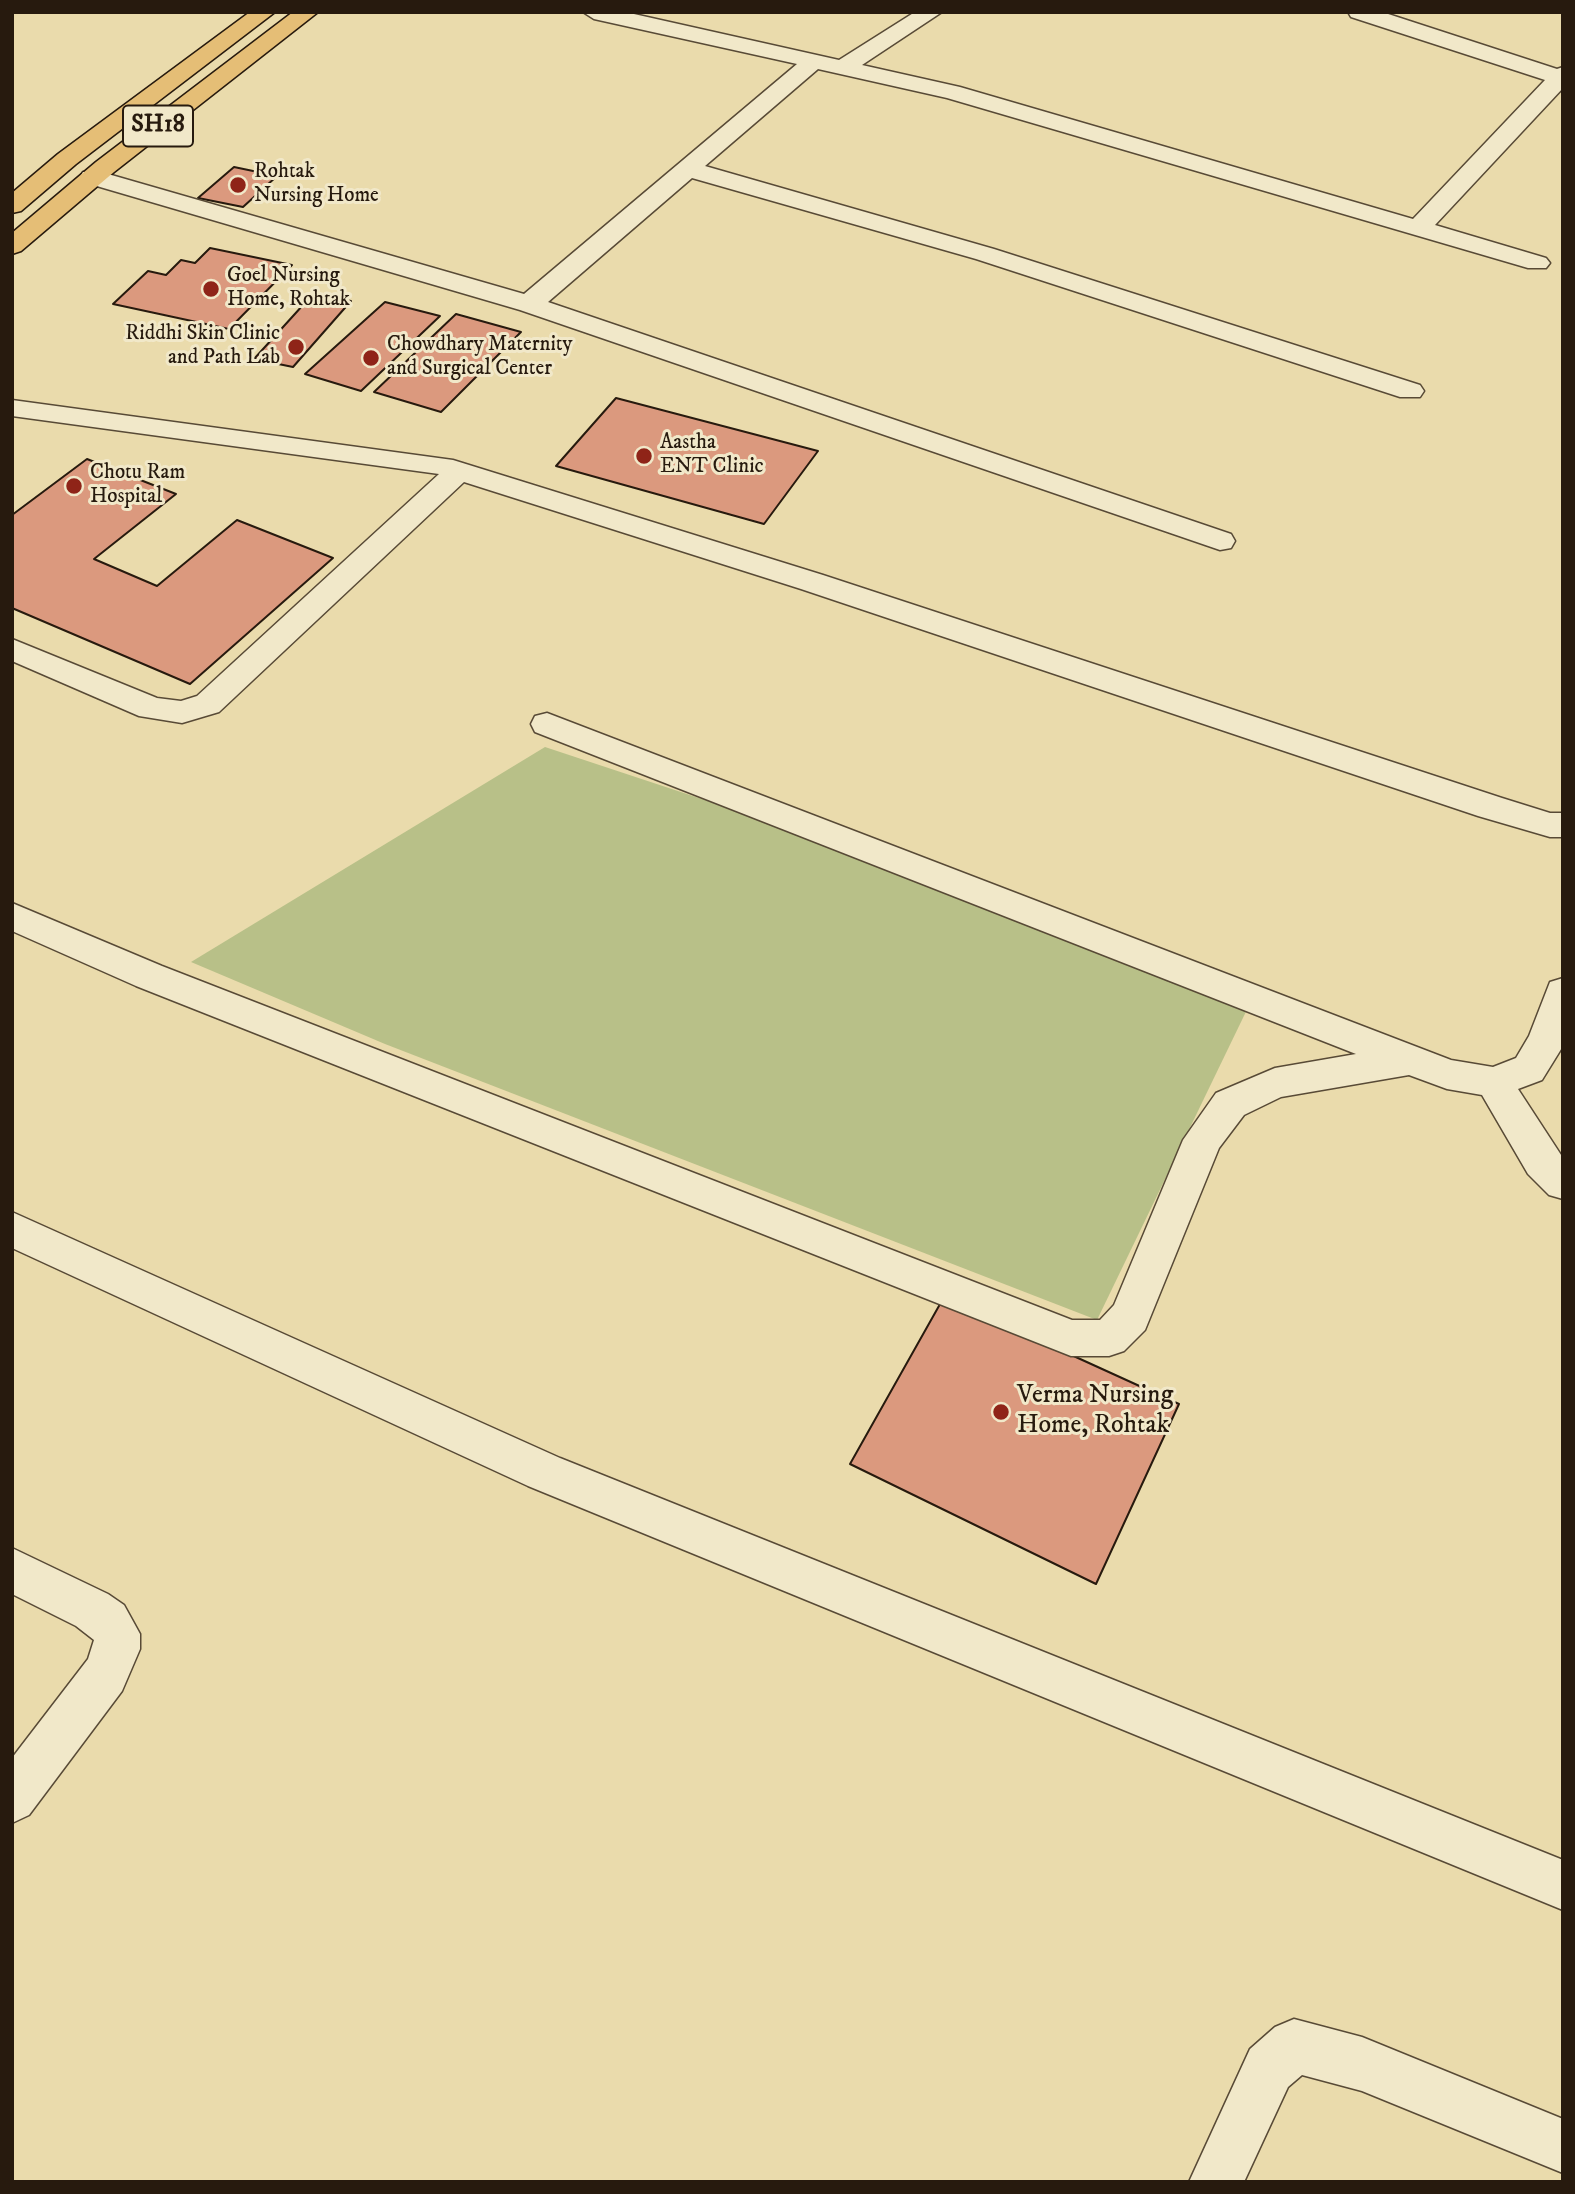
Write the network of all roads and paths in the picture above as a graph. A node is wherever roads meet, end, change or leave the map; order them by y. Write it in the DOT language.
graph roads {
  1 [pos="264,12"];
  2 [pos="294,12"];
  3 [pos="307,12"];
  4 [pos="594,12"];
  5 [pos="931,12"];
  6 [pos="1359,12"];
  7 [pos="814,61"];
  8 [pos="842,68"];
  9 [pos="1562,76"];
  10 [pos="689,169"];
  11 [pos="92,177"];
  12 [pos="12,206"];
  13 [pos="1418,228"];
  14 [pos="12,237"];
  15 [pos="12,246"];
  16 [pos="1537,263"];
  17 [pos="529,304"];
  18 [pos="1410,391"];
  19 [pos="12,408"];
  20 [pos="459,471"];
  21 [pos="1220,541"];
  22 [pos="12,649"];
  23 [pos="547,724"];
  24 [pos="1563,825"];
  25 [pos="12,916"];
  26 [pos="1563,992"];
  27 [pos="1406,1061"];
  28 [pos="1494,1082"];
  29 [pos="1563,1183"];
  30 [pos="12,1229"];
  31 [pos="12,1570"];
  32 [pos="12,1798"];
  33 [pos="1563,1885"];
  34 [pos="1563,2146"];
  35 [pos="1216,2182"];
  1 -- 12 [label="main road, SH18"];
  2 -- 14 [label="main road"];
  3 -- 11 [label="main road, SH18"];
  4 -- 7 [label="street"];
  5 -- 8 [label="street"];
  6 -- 9 [label="street"];
  7 -- 8 [label="street"];
  7 -- 10 [label="street"];
  8 -- 13 [label="street"];
  9 -- 13 [label="street"];
  10 -- 17 [label="street"];
  10 -- 18 [label="street"];
  11 -- 15 [label="main road, SH18"];
  11 -- 17 [label="street"];
  13 -- 16 [label="street"];
  17 -- 21 [label="street"];
  19 -- 20 [label="street"];
  20 -- 22 [label="street"];
  20 -- 24 [label="street"];
  23 -- 27 [label="street"];
  25 -- 27 [label="street"];
  26 -- 28 [label="street"];
  27 -- 28 [label="street"];
  28 -- 29 [label="street"];
  30 -- 33 [label="street"];
  31 -- 32 [label="street"];
  34 -- 35 [label="street"];
}
